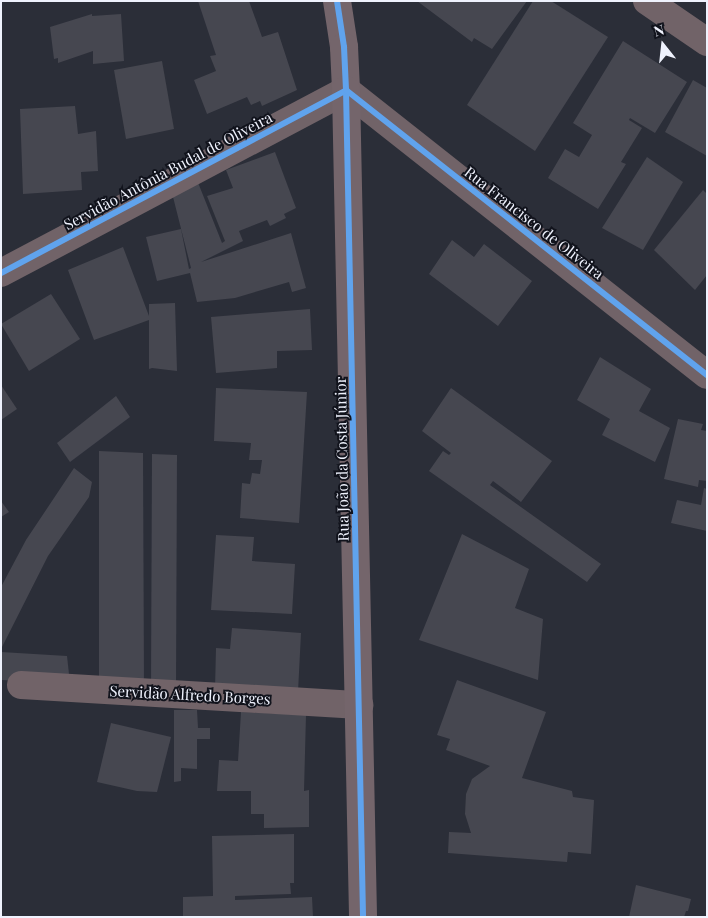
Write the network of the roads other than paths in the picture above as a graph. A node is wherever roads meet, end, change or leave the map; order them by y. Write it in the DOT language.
graph roads {
  1 [pos="337,1"];
  2 [pos="647,1"];
  3 [pos="707,42"];
  4 [pos="346,90"];
  5 [pos="1,273"];
  6 [pos="707,375"];
  7 [pos="21,685"];
  8 [pos="359,705"];
  9 [pos="363,917"];
  1 -- 4 [label="main road, Rua João da Costa Júnior"];
  2 -- 3 [label="street"];
  4 -- 5 [label="street, Servidão Antônia Budal de Oliveira"];
  4 -- 6 [label="street, Rua Francisco de Oliveira"];
  4 -- 8 [label="main road, Rua João da Costa Júnior"];
  7 -- 8 [label="street, Servidão Alfredo Borges"];
  8 -- 9 [label="main road, Rua João da Costa Júnior"];
}
